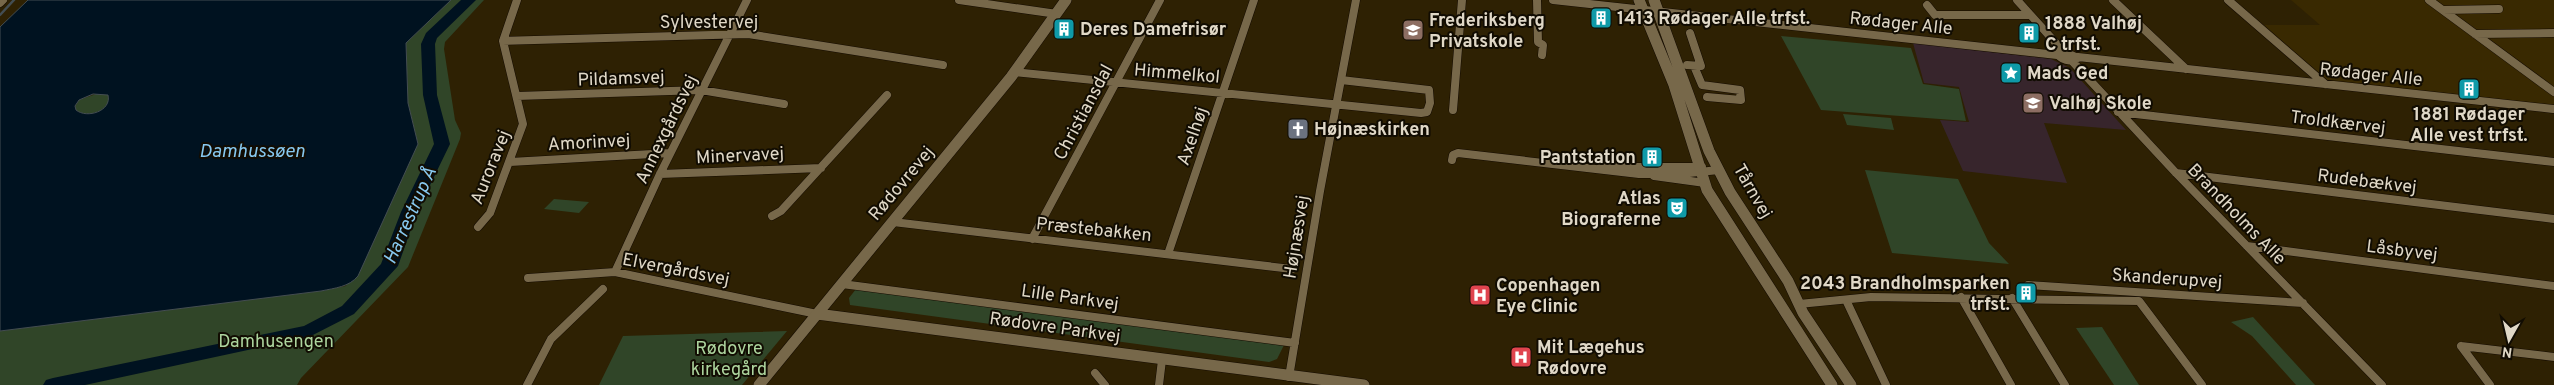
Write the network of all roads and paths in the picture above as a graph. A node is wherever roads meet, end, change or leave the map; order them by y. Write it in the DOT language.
graph roads {
  1 [pos="517,0"];
  2 [pos="747,0"];
  3 [pos="959,0"];
  4 [pos="1066,0"];
  5 [pos="1160,0"];
  6 [pos="1254,0"];
  7 [pos="1356,0"];
  8 [pos="1462,0"];
  9 [pos="1537,0"];
  10 [pos="1553,0"];
  11 [pos="1654,0"];
  12 [pos="2017,0"];
  13 [pos="2113,0"];
  14 [pos="2228,0"];
  15 [pos="2429,0"];
  16 [pos="1563,1"];
  17 [pos="1641,5"];
  18 [pos="1927,5"];
  19 [pos="2499,9"];
  20 [pos="2443,10"];
  21 [pos="1658,11"];
  22 [pos="1057,14"];
  23 [pos="2030,15"];
  24 [pos="1690,33"];
  25 [pos="2554,33"];
  26 [pos="730,34"];
  27 [pos="2474,34"];
  28 [pos="503,40"];
  29 [pos="2060,53"];
  30 [pos="1542,55"];
  31 [pos="2075,59"];
  32 [pos="943,65"];
  33 [pos="2186,69"];
  34 [pos="1014,72"];
  35 [pos="1341,80"];
  36 [pos="1116,82"];
  37 [pos="2325,84"];
  38 [pos="701,90"];
  39 [pos="1223,92"];
  40 [pos="2554,92"];
  41 [pos="887,95"];
  42 [pos="517,96"];
  43 [pos="1706,97"];
  44 [pos="1337,103"];
  45 [pos="784,104"];
  46 [pos="2554,109"];
  47 [pos="1453,110"];
  48 [pos="2118,112"];
  49 [pos="670,153"];
  50 [pos="1452,160"];
  51 [pos="510,162"];
  52 [pos="2554,162"];
  53 [pos="821,168"];
  54 [pos="1594,168"];
  55 [pos="1719,170"];
  56 [pos="2176,173"];
  57 [pos="660,174"];
  58 [pos="1703,174"];
  59 [pos="772,216"];
  60 [pos="2554,219"];
  61 [pos="893,222"];
  62 [pos="478,227"];
  63 [pos="1032,239"];
  64 [pos="2247,246"];
  65 [pos="1168,254"];
  66 [pos="1292,269"];
  67 [pos="615,272"];
  68 [pos="528,278"];
  69 [pos="842,284"];
  70 [pos="2028,285"];
  71 [pos="2554,286"];
  72 [pos="603,289"];
  73 [pos="1961,297"];
  74 [pos="2012,298"];
  75 [pos="1846,300"];
  76 [pos="2303,303"];
  77 [pos="1799,304"];
  78 [pos="817,314"];
  79 [pos="1295,344"];
  80 [pos="2554,357"];
  81 [pos="1162,360"];
  82 [pos="1095,373"];
  83 [pos="1289,377"];
  84 [pos="527,385"];
  85 [pos="759,385"];
  86 [pos="1105,385"];
  87 [pos="1159,385"];
  88 [pos="1318,385"];
  89 [pos="1364,385"];
  90 [pos="1832,385"];
  91 [pos="1851,385"];
  92 [pos="1886,385"];
  93 [pos="2011,385"];
  94 [pos="2065,385"];
  95 [pos="2202,385"];
  96 [pos="2382,385"];
  97 [pos="2490,385"];
  1 -- 28 [label="street"];
  2 -- 26 [label="street, Annexgårdsvej"];
  3 -- 22 [label="street"];
  4 -- 22 [label="street, Rødovrevej"];
  5 -- 36 [label="street, Christiansdal"];
  6 -- 39 [label="street, Axelhøj"];
  7 -- 35 [label="street, Højnæsvej"];
  8 -- 47 [label="street"];
  9 -- 30 [label="street"];
  10 -- 16 [label="street, Rødager Alle"];
  11 -- 21 [label="street, Tårnvej"];
  12 -- 23 [label="street"];
  13 -- 33 [label="street"];
  14 -- 37 [label="street"];
  15 -- 20 [label="street"];
  16 -- 17 [label="street, Rødager Alle"];
  17 -- 21 [label="street, Rødager Alle"];
  17 -- 58 [label="street"];
  18 -- 23 [label="street"];
  19 -- 20 [label="street"];
  20 -- 27 [label="street"];
  21 -- 29 [label="street, Rødager Alle"];
  21 -- 55 [label="street, Tårnvej"];
  22 -- 34 [label="street, Rødovrevej"];
  23 -- 29 [label="street"];
  24 -- 43 [label="street"];
  25 -- 27 [label="street"];
  26 -- 28 [label="street, Sylvestervej"];
  26 -- 32 [label="street, Sylvestervej"];
  26 -- 38 [label="street, Annexgårdsvej"];
  27 -- 40 [label="street"];
  28 -- 42 [label="street, Auroravej"];
  29 -- 31 [label="street"];
  31 -- 33 [label="street, Rødager Alle"];
  31 -- 48 [label="street, Brandholms Alle"];
  33 -- 37 [label="street, Rødager Alle"];
  34 -- 36 [label="street, Himmelkol"];
  34 -- 61 [label="street, Rødovrevej"];
  35 -- 44 [label="street, Højnæsvej"];
  35 -- 44 [label="street"];
  36 -- 39 [label="street, Himmelkol"];
  36 -- 63 [label="street, Christiansdal"];
  37 -- 46 [label="street, Rødager Alle"];
  38 -- 42 [label="street, Pildamsvej"];
  38 -- 45 [label="street, Pildamsvej"];
  38 -- 49 [label="street, Annexgårdsvej"];
  39 -- 44 [label="street, Himmelkol"];
  39 -- 65 [label="street, Axelhøj"];
  41 -- 53 [label="street"];
  42 -- 51 [label="street, Auroravej"];
  44 -- 79 [label="street, Højnæsvej"];
  48 -- 52 [label="street, Troldkærvej"];
  48 -- 56 [label="street, Brandholms Alle"];
  49 -- 51 [label="street, Amorinvej"];
  49 -- 57 [label="street, Annexgårdsvej"];
  50 -- 54 [label="street"];
  51 -- 62 [label="street, Auroravej"];
  53 -- 57 [label="street, Minervavej"];
  53 -- 59 [label="street"];
  54 -- 58 [label="street"];
  54 -- 58 [label="street"];
  55 -- 58 [label="street"];
  55 -- 77 [label="street, Tårnvej"];
  56 -- 60 [label="street, Rudebækvej"];
  56 -- 64 [label="street, Brandholms Alle"];
  57 -- 67 [label="street, Annexgårdsvej"];
  58 -- 90 [label="street"];
  61 -- 63 [label="street, Præstebakken"];
  61 -- 69 [label="street, Rødovrevej"];
  63 -- 65 [label="street, Præstebakken"];
  64 -- 71 [label="street, Låsbyvej"];
  64 -- 76 [label="street, Brandholms Alle"];
  65 -- 66 [label="street, Præstebakken"];
  67 -- 68 [label="street, Elvergårdsvej"];
  67 -- 78 [label="street, Elvergårdsvej"];
  69 -- 78 [label="street, Rødovrevej"];
  69 -- 79 [label="street, Lille Parkvej"];
  70 -- 76 [label="street, Skanderupvej"];
  72 -- 84 [label="street"];
  73 -- 74 [label="street"];
  73 -- 75 [label="street"];
  73 -- 93 [label="street"];
  74 -- 94 [label="street"];
  74 -- 95 [label="street"];
  75 -- 77 [label="street"];
  75 -- 92 [label="street"];
  76 -- 96 [label="street, Brandholms Alle"];
  77 -- 91 [label="street, Tårnvej"];
  78 -- 81 [label="street, Rødovre Parkvej"];
  78 -- 85 [label="street, Rødovrevej"];
  79 -- 83 [label="street, Højnæsvej"];
  80 -- 97 [label="street"];
  81 -- 83 [label="street, Rødovre Parkvej"];
  81 -- 87 [label="street"];
  82 -- 86 [label="street"];
  83 -- 88 [label="street, Rødovre Parkvej"];
  83 -- 89 [label="street, Rødovre Parkvej"];
}
